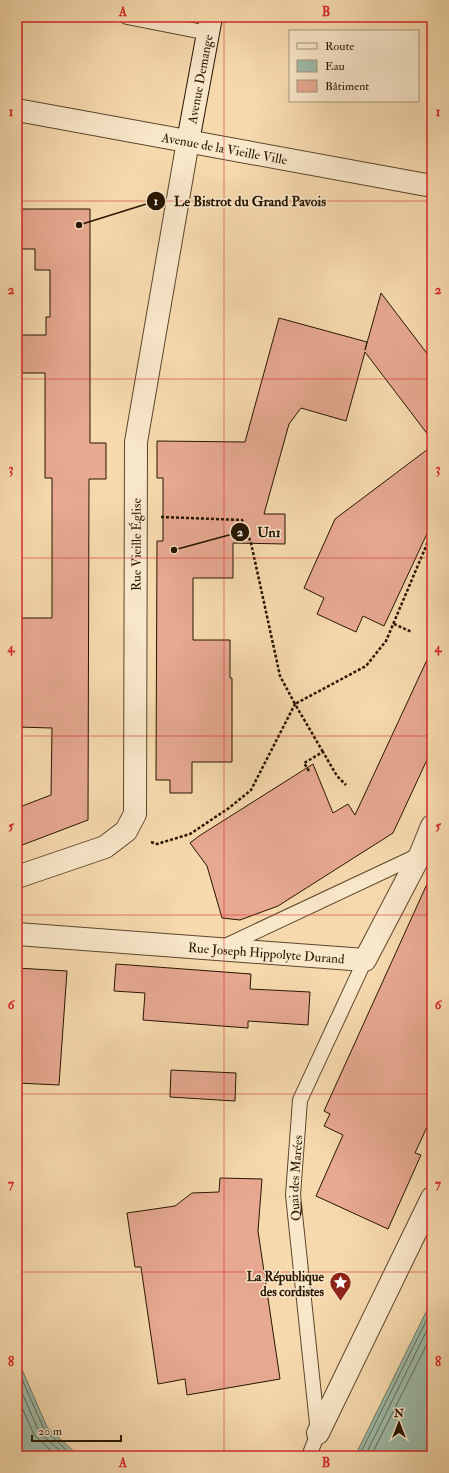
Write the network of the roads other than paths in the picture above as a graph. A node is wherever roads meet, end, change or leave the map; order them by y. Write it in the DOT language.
graph roads {
  1 [pos="127,17"];
  2 [pos="210,25"];
  3 [pos="17,110"];
  4 [pos="188,141"];
  5 [pos="432,186"];
  6 [pos="432,826"];
  7 [pos="421,853"];
  8 [pos="17,876"];
  9 [pos="17,934"];
  10 [pos="220,948"];
  11 [pos="366,960"];
  12 [pos="432,1198"];
  13 [pos="318,1433"];
  14 [pos="309,1456"];
  1 -- 2 [label="lane"];
  2 -- 4 [label="street, Avenue Demange"];
  3 -- 4 [label="street, Avenue de la Vieille Ville"];
  4 -- 5 [label="street, Avenue de la Vieille Ville"];
  4 -- 8 [label="street, Rue Vieille Église"];
  6 -- 7 [label="street"];
  7 -- 10 [label="lane"];
  7 -- 11 [label="street"];
  9 -- 10 [label="street, Rue Joseph Hippolyte Durand"];
  10 -- 11 [label="street, Rue Joseph Hippolyte Durand"];
  11 -- 13 [label="lane, Quai des Marées"];
  12 -- 13 [label="street, Quai des Marées"];
  13 -- 14 [label="lane, Quai des Marées"];
}
